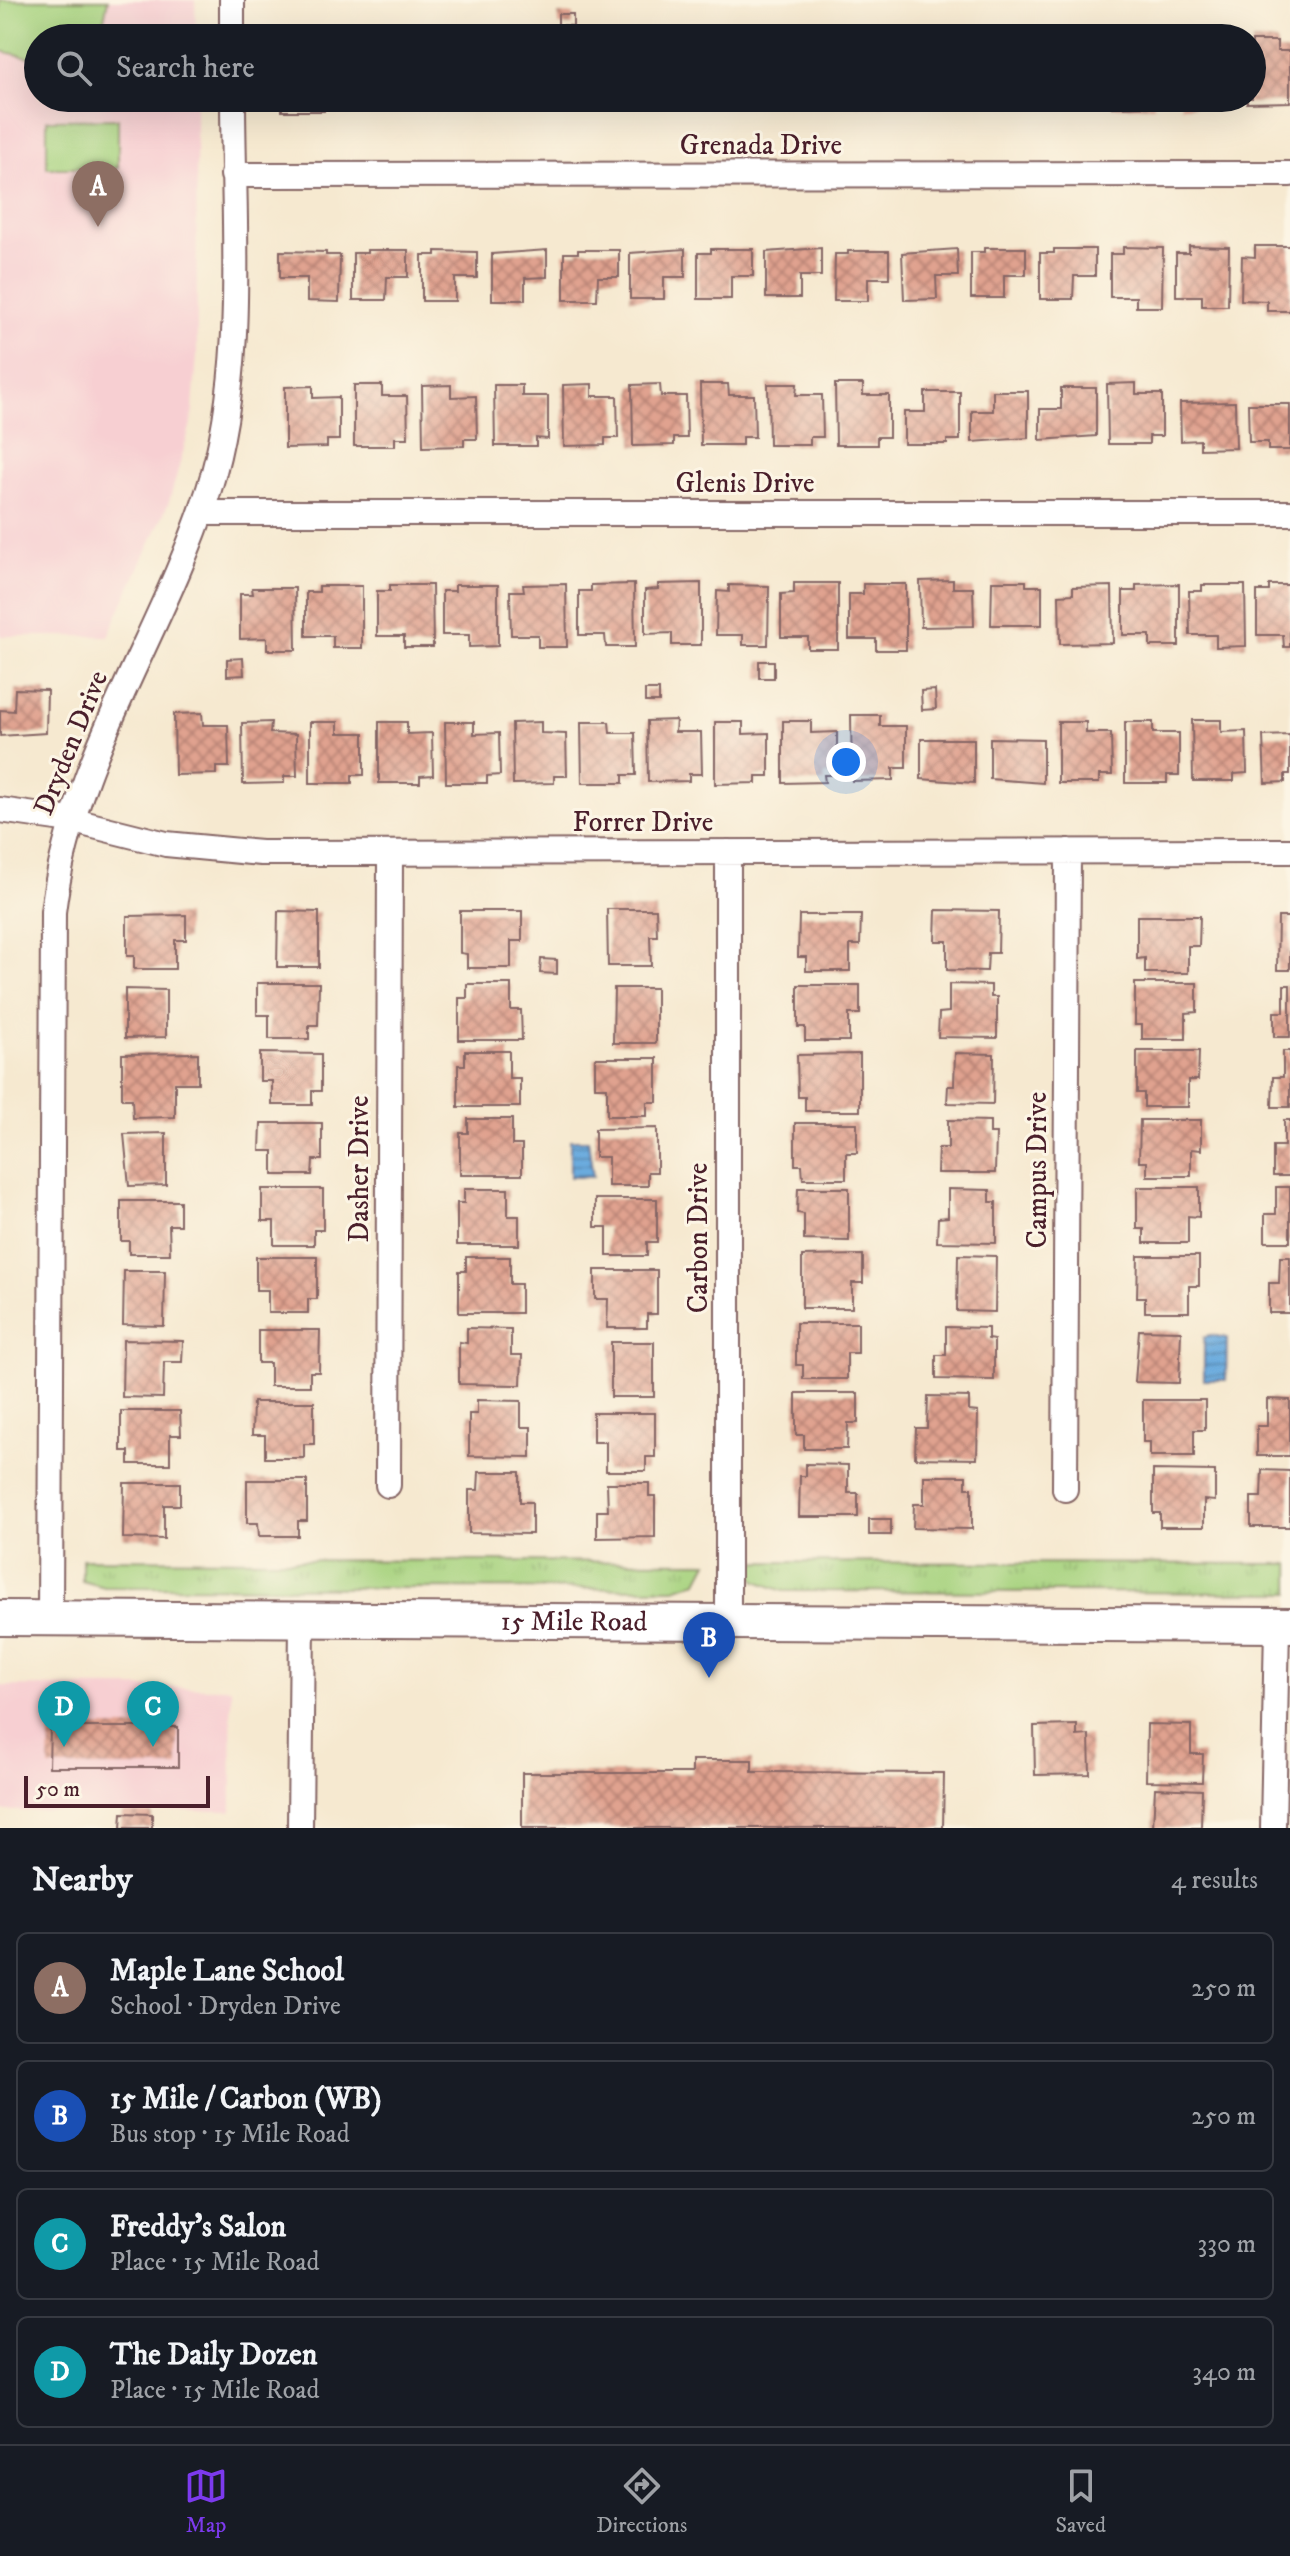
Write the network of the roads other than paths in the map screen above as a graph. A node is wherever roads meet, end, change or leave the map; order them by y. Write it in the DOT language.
graph roads {
  1 [pos="232,0"];
  2 [pos="232,24"];
  3 [pos="233,112"];
  4 [pos="1290,174"];
  5 [pos="233,175"];
  6 [pos="201,513"];
  7 [pos="1290,513"];
  8 [pos="0,810"];
  9 [pos="70,820"];
  10 [pos="1068,851"];
  11 [pos="1290,851"];
  12 [pos="728,852"];
  13 [pos="390,853"];
  14 [pos="388,1485"];
  15 [pos="1065,1489"];
  16 [pos="0,1618"];
  17 [pos="50,1618"];
  18 [pos="302,1620"];
  19 [pos="728,1623"];
  20 [pos="1284,1625"];
  21 [pos="300,1828"];
  22 [pos="1273,1828"];
  1 -- 2 [label="street"];
  3 -- 5 [label="street, Dryden Drive"];
  4 -- 5 [label="street, Grenada Drive"];
  5 -- 6 [label="street, Dryden Drive"];
  6 -- 7 [label="street, Glenis Drive"];
  6 -- 9 [label="street, Dryden Drive"];
  8 -- 9 [label="street, Forrer Drive"];
  9 -- 13 [label="street, Forrer Drive"];
  9 -- 17 [label="street, Dryden Drive"];
  10 -- 11 [label="street, Forrer Drive"];
  10 -- 12 [label="street, Forrer Drive"];
  10 -- 15 [label="street, Campus Drive"];
  12 -- 13 [label="street, Forrer Drive"];
  12 -- 19 [label="street, Carbon Drive"];
  13 -- 14 [label="street, Dasher Drive"];
  16 -- 17 [label="main road, 15 Mile Road"];
  17 -- 18 [label="main road, 15 Mile Road"];
  18 -- 19 [label="main road, 15 Mile Road"];
  18 -- 21 [label="street"];
  19 -- 20 [label="main road, 15 Mile Road"];
  20 -- 22 [label="street"];
}
